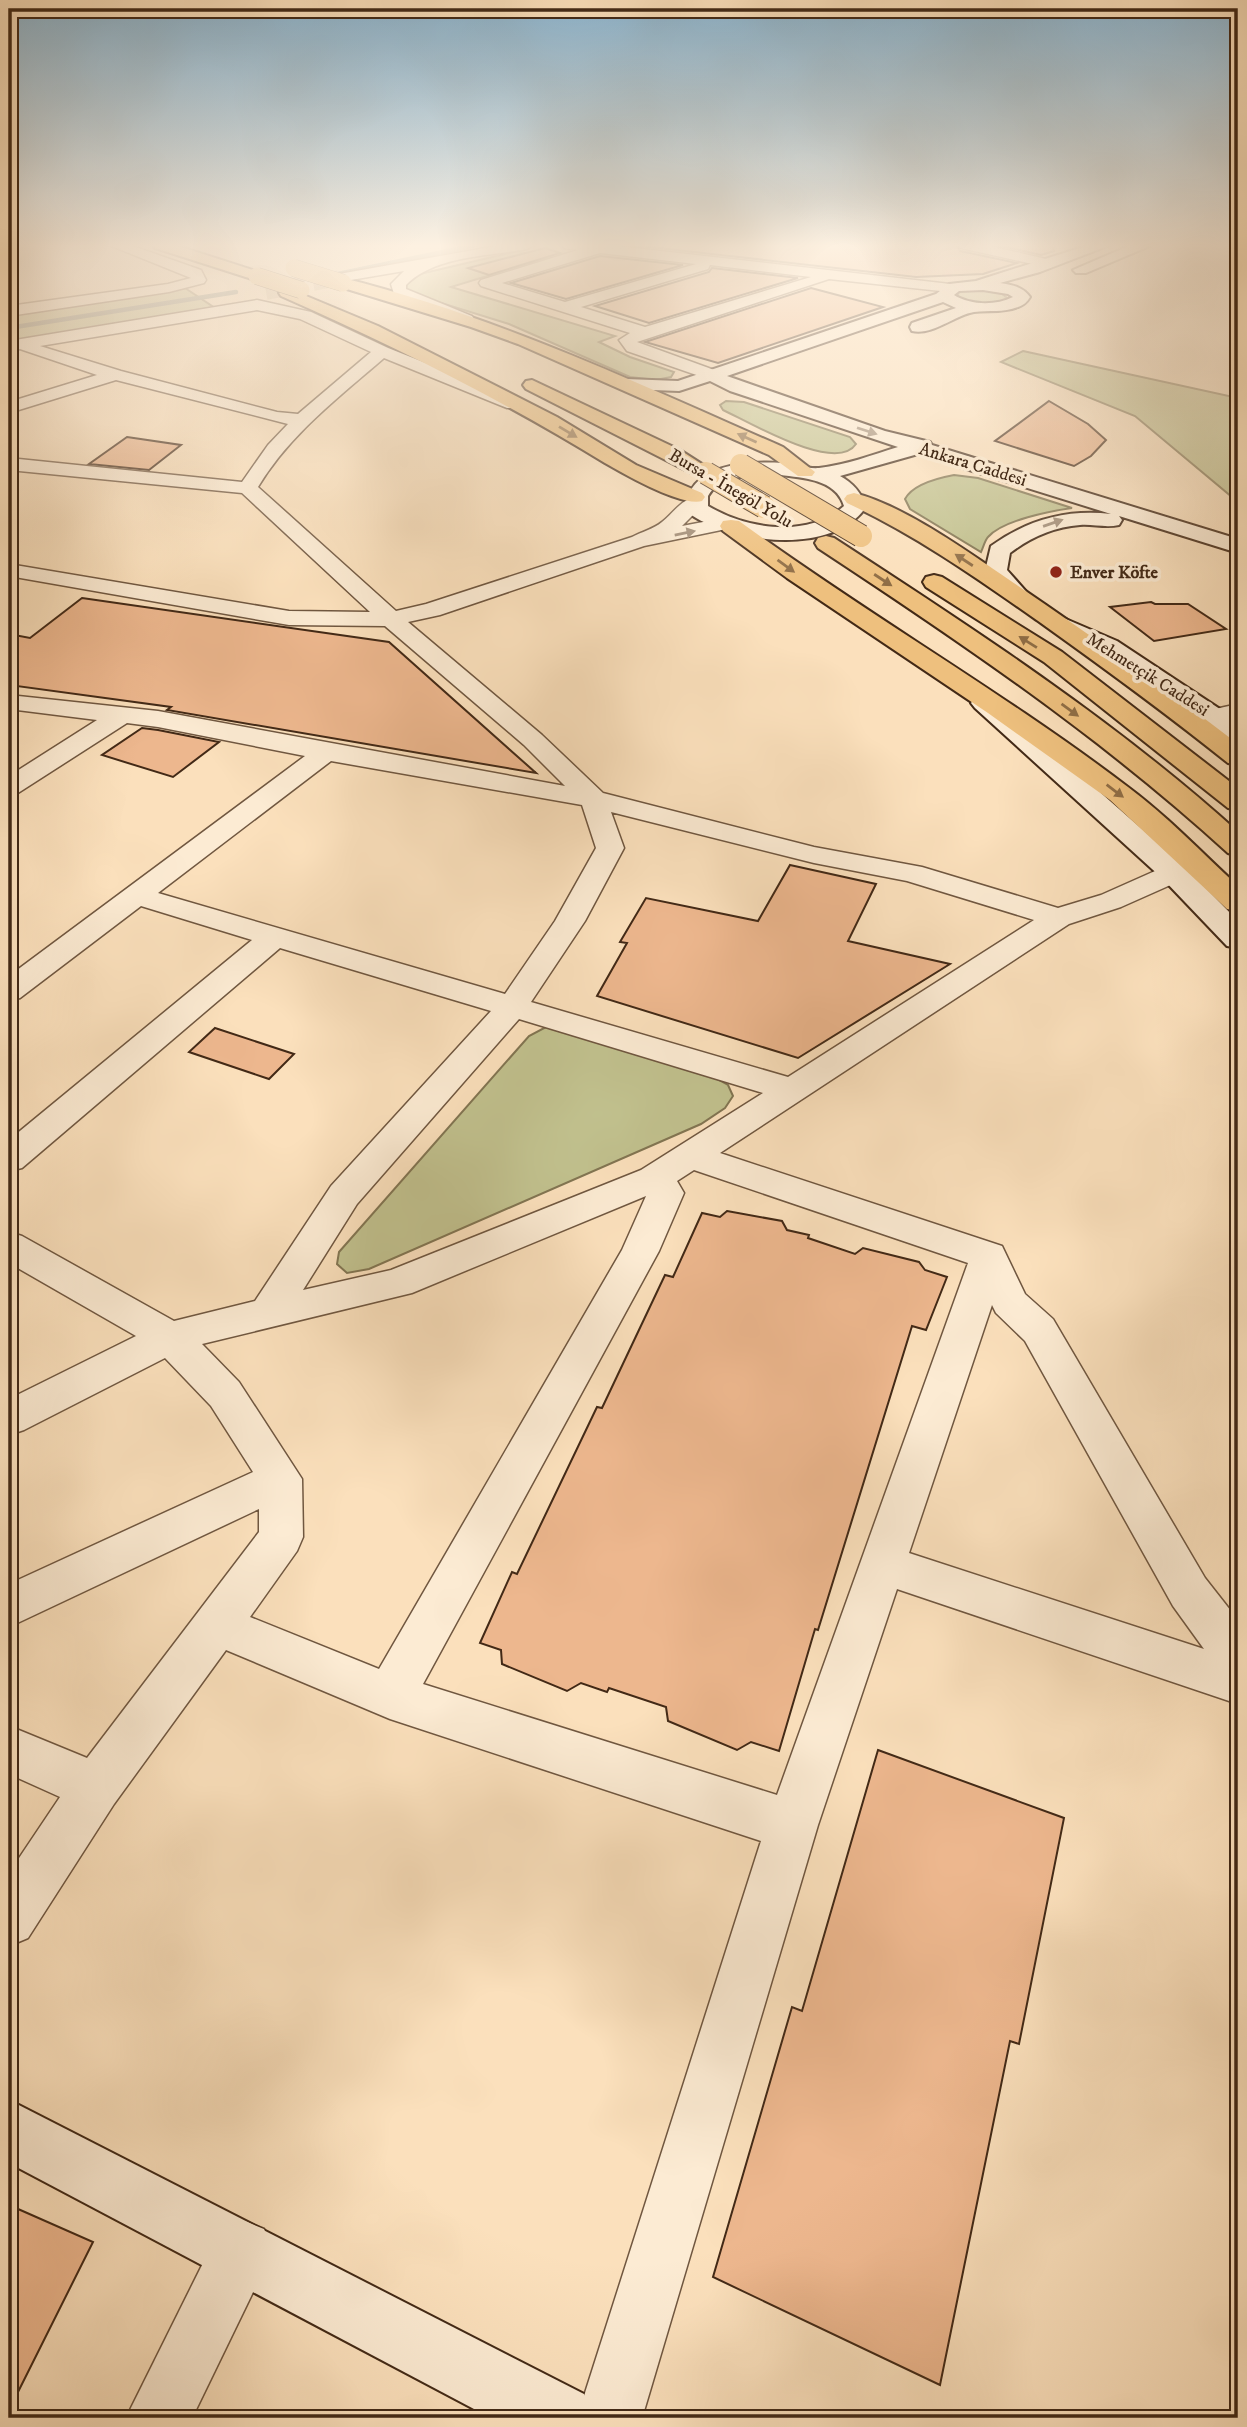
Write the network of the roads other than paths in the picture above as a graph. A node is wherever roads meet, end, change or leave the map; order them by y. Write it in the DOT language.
graph roads {
  1 [pos="59,358"];
  2 [pos="374,358"];
  3 [pos="400,358"];
  4 [pos="428,358"];
  5 [pos="525,358"];
  6 [pos="566,358"];
  7 [pos="652,358"];
  8 [pos="792,358"];
  9 [pos="115,375"];
  10 [pos="514,376"];
  11 [pos="625,384"];
  12 [pos="715,391"];
  13 [pos="607,396"];
  14 [pos="9,408"];
  15 [pos="532,411"];
  16 [pos="303,420"];
  17 [pos="941,439"];
  18 [pos="919,448"];
  19 [pos="976,450"];
  20 [pos="953,458"];
  21 [pos="735,462"];
  22 [pos="9,464"];
  23 [pos="928,467"];
  24 [pos="810,474"];
  25 [pos="877,486"];
  26 [pos="248,488"];
  27 [pos="854,498"];
  28 [pos="695,499"];
  29 [pos="727,525"];
  30 [pos="639,541"];
  31 [pos="1235,541"];
  32 [pos="884,551"];
  33 [pos="9,570"];
  34 [pos="918,572"];
  35 [pos="1019,597"];
  36 [pos="391,619"];
  37 [pos="1054,621"];
  38 [pos="962,683"];
  39 [pos="9,702"];
  40 [pos="1227,714"];
  41 [pos="122,715"];
  42 [pos="1238,733"];
  43 [pos="326,752"];
  44 [pos="1238,757"];
  45 [pos="9,786"];
  46 [pos="593,799"];
  47 [pos="1238,802"];
  48 [pos="1238,847"];
  49 [pos="1174,873"];
  50 [pos="135,895"];
  51 [pos="1238,902"];
  52 [pos="1058,918"];
  53 [pos="274,937"];
  54 [pos="1238,939"];
  55 [pos="9,991"];
  56 [pos="511,1008"];
  57 [pos="793,1090"];
  58 [pos="691,1156"];
  59 [pos="9,1159"];
  60 [pos="654,1179"];
  61 [pos="9,1246"];
  62 [pos="989,1256"];
  63 [pos="268,1313"];
  64 [pos="170,1336"];
  65 [pos="9,1418"];
  66 [pos="281,1479"];
  67 [pos="882,1564"];
  68 [pos="9,1606"];
  69 [pos="217,1625"];
  70 [pos="1238,1656"];
  71 [pos="1238,1682"];
  72 [pos="390,1696"];
  73 [pos="9,1750"];
  74 [pos="96,1787"];
  75 [pos="792,1825"];
  76 [pos="9,1919"];
  77 [pos="9,2130"];
  78 [pos="242,2251"];
  79 [pos="158,2418"];
  80 [pos="560,2418"];
  81 [pos="610,2418"];
  1 -- 9 [label="street"];
  2 -- 16 [label="street"];
  3 -- 15 [label="street"];
  4 -- 15 [label="highway"];
  5 -- 13 [label="highway"];
  6 -- 11 [label="highway"];
  7 -- 12 [label="street"];
  8 -- 12 [label="main road"];
  9 -- 14 [label="street"];
  9 -- 16 [label="street"];
  10 -- 48 [label="highway, Bursa - İnegöl Yolu, one-way, bridge"];
  11 -- 12 [label="highway"];
  11 -- 12 [label="main road"];
  12 -- 17 [label="main road, Ankara Caddesi"];
  12 -- 18 [label="main road, Ankara Caddesi, one-way"];
  24 -- 12 [label="highway, one-way"];
  15 -- 28 [label="highway, one-way"];
  16 -- 26 [label="street"];
  17 -- 18 [label="main road"];
  17 -- 19 [label="main road, Ankara Caddesi"];
  18 -- 20 [label="main road, Ankara Caddesi"];
  18 -- 24 [label="main road"];
  19 -- 20 [label="main road"];
  19 -- 31 [label="main road, Ankara Caddesi"];
  20 -- 23 [label="main road"];
  20 -- 31 [label="main road, Ankara Caddesi"];
  21 -- 32 [label="highway, Bursa - İnegöl Yolu, bridge"];
  22 -- 26 [label="street"];
  24 -- 27 [label="main road"];
  24 -- 28 [label="main road"];
  25 -- 27 [label="main road"];
  26 -- 36 [label="street"];
  27 -- 29 [label="main road"];
  35 -- 27 [label="highway, one-way"];
  28 -- 29 [label="main road"];
  28 -- 30 [label="street"];
  30 -- 29 [label="street, one-way"];
  29 -- 38 [label="highway, one-way"];
  30 -- 36 [label="street"];
  35 -- 31 [label="main road, one-way"];
  33 -- 36 [label="street"];
  47 -- 34 [label="highway, one-way"];
  35 -- 37 [label="highway"];
  36 -- 46 [label="street"];
  37 -- 40 [label="main road, Mehmetçik Caddesi"];
  37 -- 44 [label="highway"];
  38 -- 49 [label="main road"];
  38 -- 51 [label="highway, one-way"];
  39 -- 41 [label="street"];
  40 -- 42 [label="main road, Mehmetçik Caddesi"];
  41 -- 43 [label="street"];
  41 -- 45 [label="street"];
  43 -- 46 [label="street"];
  43 -- 50 [label="street"];
  46 -- 52 [label="street"];
  46 -- 56 [label="street"];
  49 -- 52 [label="street"];
  49 -- 54 [label="main road"];
  50 -- 53 [label="street"];
  50 -- 55 [label="street"];
  52 -- 57 [label="street"];
  53 -- 56 [label="street"];
  53 -- 59 [label="street"];
  56 -- 57 [label="street"];
  56 -- 63 [label="street"];
  57 -- 58 [label="street"];
  58 -- 60 [label="street"];
  58 -- 62 [label="street"];
  60 -- 63 [label="street"];
  60 -- 72 [label="street"];
  61 -- 64 [label="street"];
  62 -- 67 [label="street"];
  62 -- 70 [label="street"];
  63 -- 64 [label="street"];
  64 -- 65 [label="street"];
  64 -- 66 [label="street"];
  66 -- 68 [label="street"];
  66 -- 69 [label="street"];
  67 -- 71 [label="street"];
  67 -- 75 [label="street"];
  69 -- 72 [label="street"];
  69 -- 74 [label="street"];
  72 -- 75 [label="street"];
  73 -- 74 [label="street"];
  74 -- 76 [label="street"];
  75 -- 81 [label="street"];
  77 -- 78 [label="main road"];
  78 -- 79 [label="street"];
  78 -- 80 [label="main road"];
}
